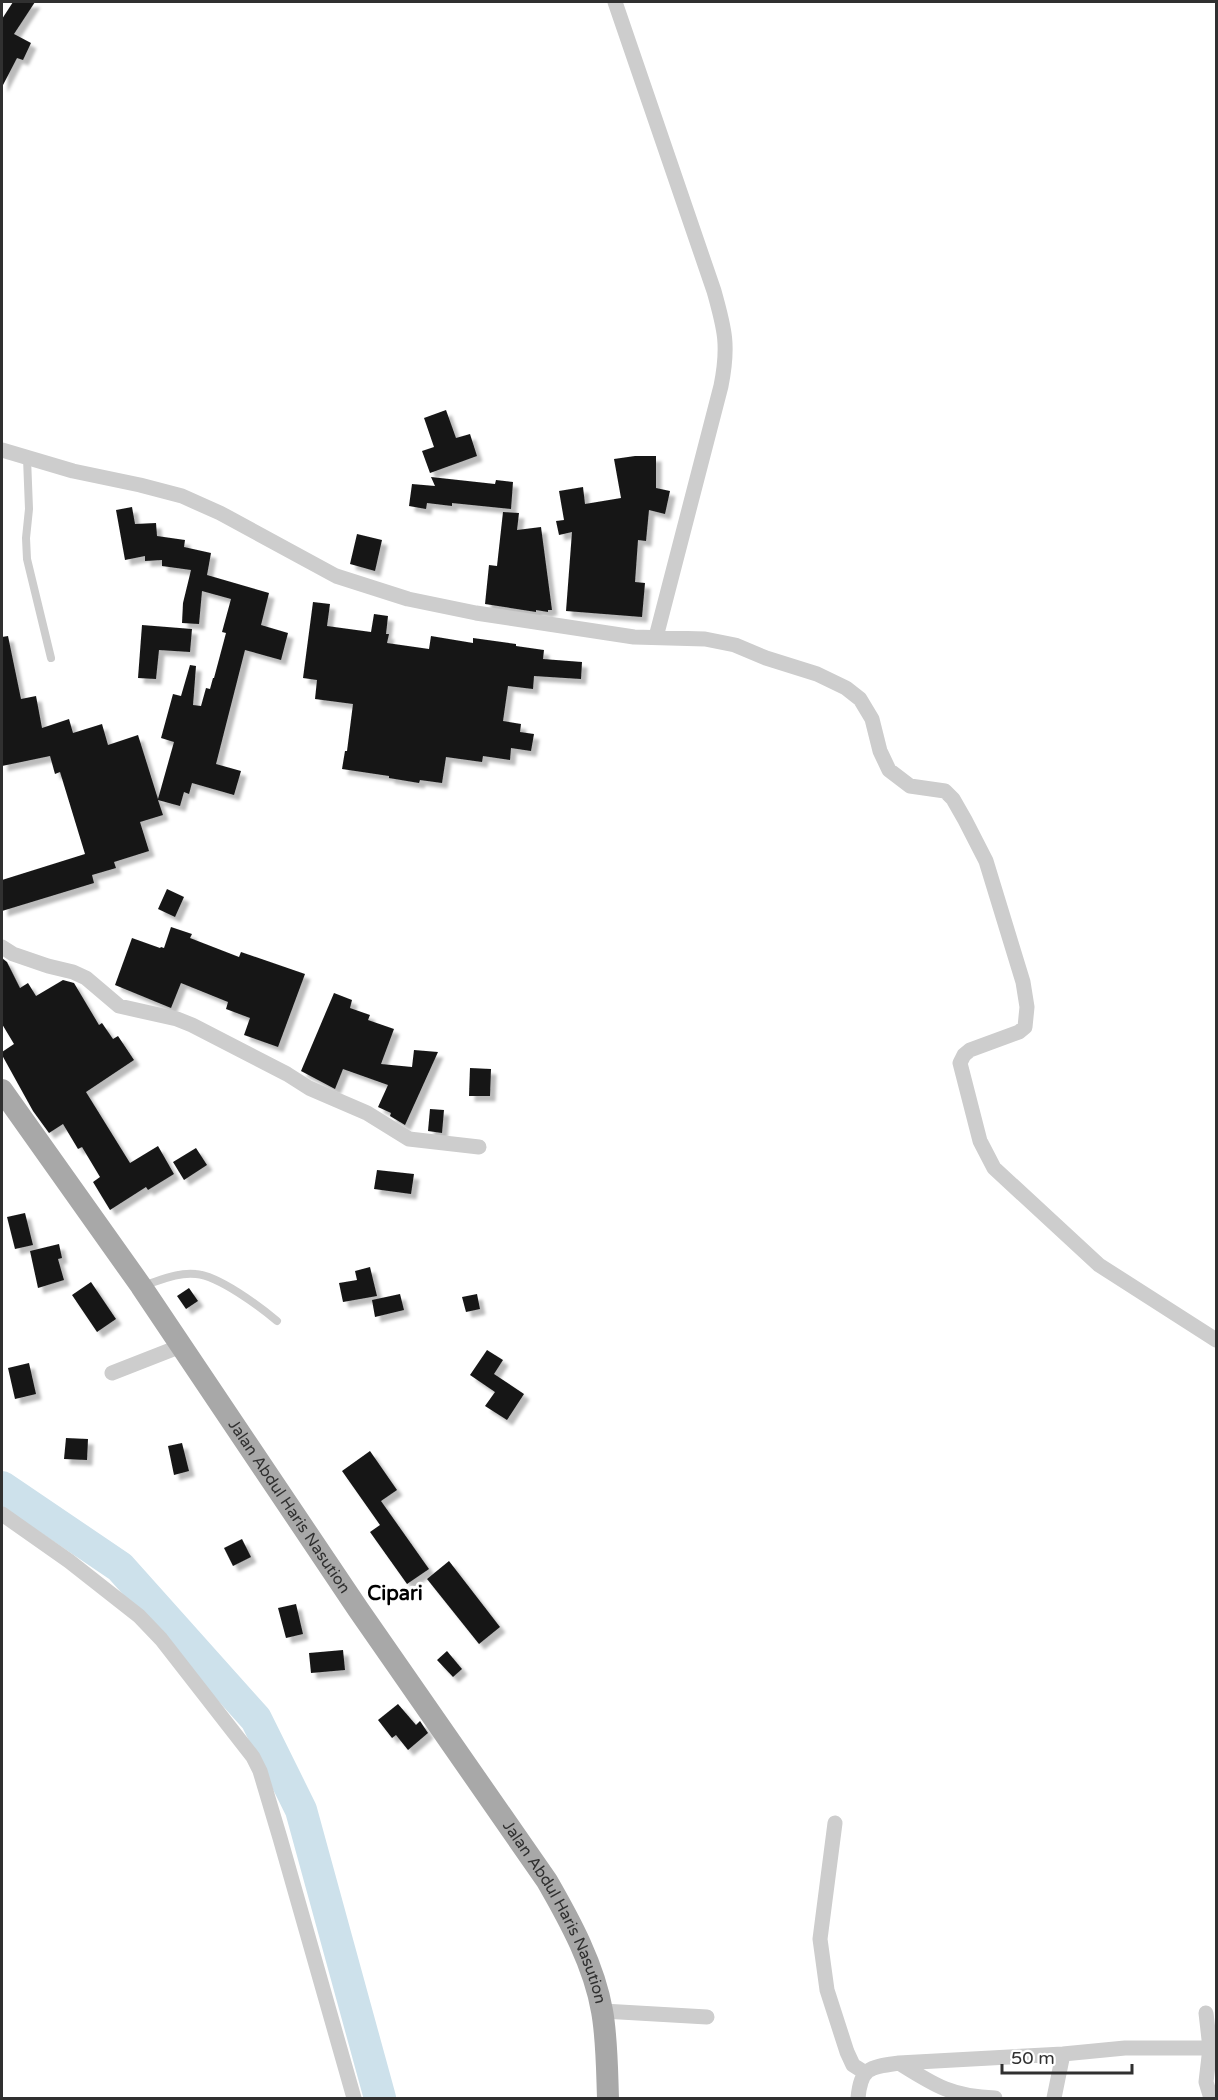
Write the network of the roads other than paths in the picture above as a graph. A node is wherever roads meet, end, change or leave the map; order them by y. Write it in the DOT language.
graph roads {
  1 [pos="615,2"];
  2 [pos="2,450"];
  3 [pos="27,458"];
  4 [pos="656,637"];
  5 [pos="51,658"];
  6 [pos="2,948"];
  7 [pos="2,1090"];
  8 [pos="479,1147"];
  9 [pos="141,1286"];
  10 [pos="277,1321"];
  11 [pos="1216,1340"];
  12 [pos="181,1346"];
  13 [pos="112,1373"];
  14 [pos="2,1514"];
  15 [pos="836,1822"];
  16 [pos="603,2012"];
  17 [pos="1206,2013"];
  18 [pos="707,2017"];
  19 [pos="1210,2048"];
  20 [pos="1063,2054"];
  21 [pos="899,2063"];
  22 [pos="864,2073"];
  23 [pos="1211,2096"];
  24 [pos="354,2098"];
  25 [pos="608,2098"];
  26 [pos="858,2098"];
  27 [pos="995,2098"];
  28 [pos="1054,2098"];
  1 -- 4 [label="street"];
  2 -- 3 [label="street"];
  3 -- 4 [label="street"];
  3 -- 5 [label="lane"];
  4 -- 11 [label="street"];
  6 -- 8 [label="street"];
  7 -- 9 [label="main road, Jalan Abdul Haris Nasution"];
  9 -- 10 [label="lane"];
  9 -- 12 [label="main road, Jalan Abdul Haris Nasution"];
  12 -- 13 [label="street"];
  12 -- 16 [label="main road, Jalan Abdul Haris Nasution"];
  14 -- 24 [label="street"];
  15 -- 22 [label="street"];
  16 -- 18 [label="street"];
  16 -- 25 [label="main road, Jalan Abdul Haris Nasution"];
  17 -- 19 [label="street"];
  19 -- 20 [label="street"];
  19 -- 23 [label="street"];
  20 -- 21 [label="street"];
  20 -- 28 [label="street"];
  21 -- 22 [label="street"];
  21 -- 27 [label="street"];
  22 -- 26 [label="street"];
}
